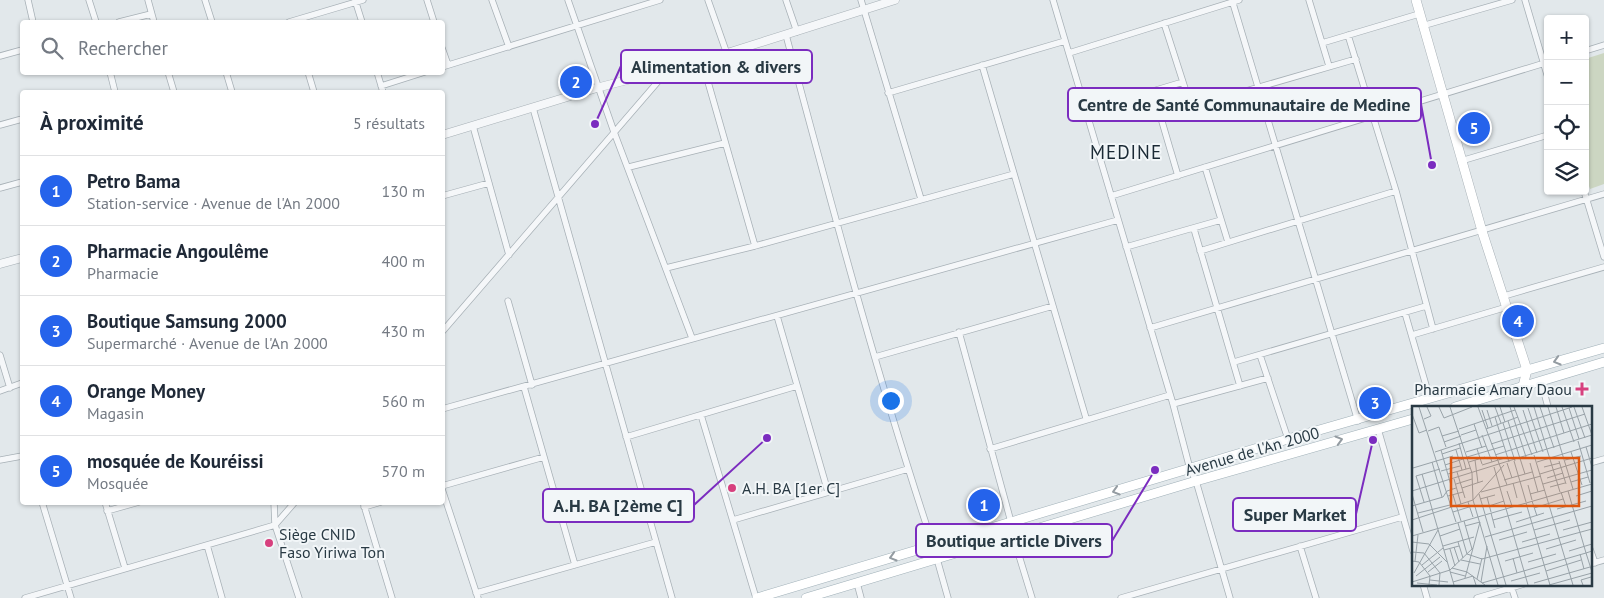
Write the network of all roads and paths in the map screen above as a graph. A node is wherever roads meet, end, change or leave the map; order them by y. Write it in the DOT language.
graph roads {
  1 [pos="28,0"];
  2 [pos="89,0"];
  3 [pos="148,0"];
  4 [pos="205,0"];
  5 [pos="363,0"];
  6 [pos="427,0"];
  7 [pos="492,0"];
  8 [pos="568,0"];
  9 [pos="660,0"];
  10 [pos="708,0"];
  11 [pos="786,0"];
  12 [pos="861,0"];
  13 [pos="895,0"];
  14 [pos="1053,0"];
  15 [pos="1309,0"];
  16 [pos="1416,0"];
  17 [pos="1512,0"];
  18 [pos="1525,0"];
  19 [pos="355,1"];
  20 [pos="1234,1"];
  21 [pos="864,10"];
  22 [pos="151,14"];
  23 [pos="1419,14"];
  24 [pos="33,20"];
  25 [pos="95,20"];
  26 [pos="127,20"];
  27 [pos="153,20"];
  28 [pos="211,20"];
  29 [pos="297,20"];
  30 [pos="361,20"];
  31 [pos="433,20"];
  32 [pos="1164,23"];
  33 [pos="577,24"];
  34 [pos="1422,26"];
  35 [pos="797,32"];
  36 [pos="786,35"];
  37 [pos="1348,35"];
  38 [pos="1065,41"];
  39 [pos="1322,43"];
  40 [pos="1604,45"];
  41 [pos="509,47"];
  42 [pos="1589,50"];
  43 [pos="20,51"];
  44 [pos="1069,53"];
  45 [pos="727,54"];
  46 [pos="0,56"];
  47 [pos="1356,59"];
  48 [pos="1545,60"];
  49 [pos="702,61"];
  50 [pos="1544,64"];
  51 [pos="982,65"];
  52 [pos="445,66"];
  53 [pos="1329,66"];
  54 [pos="668,70"];
  55 [pos="111,75"];
  56 [pos="169,75"];
  57 [pos="227,75"];
  58 [pos="309,75"];
  59 [pos="378,75"];
  60 [pos="417,75"];
  61 [pos="1183,82"];
  62 [pos="1258,86"];
  63 [pos="600,87"];
  64 [pos="382,89"];
  65 [pos="114,90"];
  66 [pos="173,90"];
  67 [pos="231,90"];
  68 [pos="313,90"];
  69 [pos="1153,91"];
  70 [pos="888,92"];
  71 [pos="1442,95"];
  72 [pos="1191,107"];
  73 [pos="533,108"];
  74 [pos="1086,111"];
  75 [pos="1160,116"];
  76 [pos="1374,116"];
  77 [pos="20,120"];
  78 [pos="0,125"];
  79 [pos="473,126"];
  80 [pos="614,132"];
  81 [pos="445,134"];
  82 [pos="1544,136"];
  83 [pos="725,143"];
  84 [pos="1276,146"];
  85 [pos="1461,161"];
  86 [pos="1204,167"];
  87 [pos="629,168"];
  88 [pos="1014,174"];
  89 [pos="1178,176"];
  90 [pos="489,182"];
  91 [pos="20,183"];
  92 [pos="0,188"];
  93 [pos="1396,191"];
  94 [pos="1604,194"];
  95 [pos="445,195"];
  96 [pos="1586,195"];
  97 [pos="1111,196"];
  98 [pos="558,198"];
  99 [pos="921,199"];
  100 [pos="1587,199"];
  101 [pos="1118,220"];
  102 [pos="1221,220"];
  103 [pos="1298,221"];
  104 [pos="837,224"];
  105 [pos="1194,229"];
  106 [pos="1482,231"];
  107 [pos="1228,242"];
  108 [pos="1034,243"];
  109 [pos="755,246"];
  110 [pos="1126,247"];
  111 [pos="1200,251"];
  112 [pos="1412,251"];
  113 [pos="509,255"];
  114 [pos="1604,257"];
  115 [pos="20,259"];
  116 [pos="0,264"];
  117 [pos="666,268"];
  118 [pos="1604,268"];
  119 [pos="1316,280"];
  120 [pos="857,294"];
  121 [pos="1504,296"];
  122 [pos="508,301"];
  123 [pos="1053,306"];
  124 [pos="1426,306"];
  125 [pos="1508,307"];
  126 [pos="1218,309"];
  127 [pos="1405,313"];
  128 [pos="777,316"];
  129 [pos="1150,328"];
  130 [pos="445,329"];
  131 [pos="1432,329"];
  132 [pos="959,332"];
  133 [pos="1412,334"];
  134 [pos="1332,335"];
  135 [pos="692,338"];
  136 [pos="1604,348"];
  137 [pos="0,355"];
  138 [pos="1260,355"];
  139 [pos="875,357"];
  140 [pos="1234,362"];
  141 [pos="1604,362"];
  142 [pos="605,364"];
  143 [pos="1527,370"];
  144 [pos="1268,378"];
  145 [pos="1541,381"];
  146 [pos="20,384"];
  147 [pos="532,385"];
  148 [pos="797,386"];
  149 [pos="1240,386"];
  150 [pos="1523,386"];
  151 [pos="524,387"];
  152 [pos="10,388"];
  153 [pos="0,391"];
  154 [pos="1170,395"];
  155 [pos="1430,399"];
  156 [pos="1173,404"];
  157 [pos="1459,406"];
  158 [pos="1548,406"];
  159 [pos="445,408"];
  160 [pos="701,415"];
  161 [pos="1086,418"];
  162 [pos="1412,419"];
  163 [pos="1358,421"];
  164 [pos="1378,429"];
  165 [pos="626,436"];
  166 [pos="1288,439"];
  167 [pos="990,449"];
  168 [pos="20,456"];
  169 [pos="544,457"];
  170 [pos="0,460"];
  171 [pos="908,469"];
  172 [pos="1190,469"];
  173 [pos="1196,481"];
  174 [pos="445,486"];
  175 [pos="828,492"];
  176 [pos="445,496"];
  177 [pos="43,505"];
  178 [pos="106,505"];
  179 [pos="128,505"];
  180 [pos="274,505"];
  181 [pos="293,505"];
  182 [pos="364,505"];
  183 [pos="107,511"];
  184 [pos="1402,517"];
  185 [pos="732,520"];
  186 [pos="1011,522"];
  187 [pos="276,525"];
  188 [pos="1013,536"];
  189 [pos="656,542"];
  190 [pos="207,545"];
  191 [pos="933,545"];
  192 [pos="1300,546"];
  193 [pos="1412,548"];
  194 [pos="937,559"];
  195 [pos="1604,560"];
  196 [pos="1592,563"];
  197 [pos="575,565"];
  198 [pos="125,568"];
  199 [pos="1221,569"];
  200 [pos="857,583"];
  201 [pos="67,585"];
  202 [pos="1511,586"];
  203 [pos="477,595"];
  204 [pos="1135,596"];
  205 [pos="26,598"];
  206 [pos="72,598"];
  207 [pos="222,598"];
  208 [pos="299,598"];
  209 [pos="392,598"];
  210 [pos="672,598"];
  211 [pos="756,598"];
  212 [pos="806,598"];
  213 [pos="861,598"];
  214 [pos="948,598"];
  215 [pos="1032,598"];
  216 [pos="1121,598"];
  217 [pos="1230,598"];
  218 [pos="1316,598"];
  219 [pos="1477,598"];
  220 [pos="1515,598"];
  1 -- 24 [label="street"];
  2 -- 25 [label="street"];
  3 -- 22 [label="street"];
  4 -- 28 [label="street"];
  5 -- 19 [label="street"];
  6 -- 31 [label="street"];
  7 -- 41 [label="street"];
  8 -- 33 [label="street"];
  9 -- 33 [label="street"];
  10 -- 45 [label="street"];
  11 -- 35 [label="street"];
  12 -- 21 [label="street"];
  13 -- 21 [label="street"];
  14 -- 38 [label="street"];
  15 -- 39 [label="street"];
  16 -- 23 [label="main road"];
  17 -- 34 [label="street"];
  18 -- 48 [label="street"];
  19 -- 29 [label="street"];
  19 -- 30 [label="street"];
  20 -- 32 [label="street"];
  20 -- 62 [label="street"];
  21 -- 35 [label="street"];
  21 -- 70 [label="street"];
  22 -- 26 [label="street"];
  22 -- 27 [label="street"];
  23 -- 34 [label="main road"];
  23 -- 37 [label="street"];
  32 -- 44 [label="street"];
  32 -- 61 [label="street"];
  33 -- 41 [label="street"];
  33 -- 63 [label="street"];
  34 -- 71 [label="main road"];
  35 -- 36 [label="street"];
  36 -- 45 [label="street"];
  36 -- 104 [label="street"];
  37 -- 39 [label="street"];
  37 -- 47 [label="street"];
  38 -- 44 [label="street"];
  38 -- 51 [label="street"];
  39 -- 53 [label="street"];
  40 -- 42 [label="street"];
  41 -- 52 [label="street"];
  43 -- 46 [label="street"];
  44 -- 74 [label="street"];
  45 -- 49 [label="street"];
  47 -- 53 [label="street"];
  47 -- 76 [label="street"];
  49 -- 54 [label="street"];
  49 -- 83 [label="street"];
  50 -- 71 [label="street"];
  51 -- 70 [label="street"];
  51 -- 88 [label="street"];
  53 -- 62 [label="street"];
  54 -- 63 [label="street"];
  54 -- 80 [label="street"];
  55 -- 65 [label="street"];
  56 -- 66 [label="street"];
  57 -- 67 [label="street"];
  58 -- 68 [label="street"];
  59 -- 64 [label="street"];
  60 -- 64 [label="street"];
  61 -- 69 [label="street"];
  61 -- 72 [label="street"];
  62 -- 72 [label="street"];
  62 -- 84 [label="street"];
  63 -- 73 [label="street"];
  63 -- 80 [label="street"];
  69 -- 74 [label="street"];
  69 -- 75 [label="street"];
  70 -- 99 [label="street"];
  71 -- 76 [label="street"];
  71 -- 85 [label="main road"];
  72 -- 75 [label="street"];
  73 -- 79 [label="street"];
  73 -- 98 [label="street"];
  74 -- 97 [label="street"];
  75 -- 89 [label="street"];
  76 -- 84 [label="street"];
  76 -- 93 [label="street"];
  77 -- 78 [label="street"];
  79 -- 81 [label="street"];
  79 -- 90 [label="street"];
  80 -- 87 [label="street"];
  80 -- 98 [label="street"];
  82 -- 85 [label="street"];
  83 -- 87 [label="street"];
  83 -- 109 [label="street"];
  84 -- 86 [label="street"];
  84 -- 103 [label="street"];
  85 -- 106 [label="main road"];
  86 -- 89 [label="street"];
  86 -- 102 [label="street"];
  87 -- 117 [label="street"];
  88 -- 99 [label="street"];
  88 -- 108 [label="street"];
  89 -- 97 [label="street"];
  90 -- 95 [label="street"];
  90 -- 113 [label="street"];
  91 -- 92 [label="street"];
  93 -- 103 [label="street"];
  93 -- 112 [label="street"];
  94 -- 100 [label="street"];
  96 -- 100 [label="street"];
  97 -- 101 [label="street"];
  98 -- 113 [label="street"];
  98 -- 142 [label="street"];
  99 -- 104 [label="street"];
  100 -- 106 [label="street"];
  100 -- 114 [label="street"];
  101 -- 108 [label="street"];
  101 -- 110 [label="street"];
  102 -- 105 [label="street"];
  102 -- 107 [label="street"];
  103 -- 107 [label="street"];
  103 -- 119 [label="street"];
  104 -- 109 [label="street"];
  104 -- 120 [label="street"];
  105 -- 110 [label="street"];
  105 -- 111 [label="street"];
  106 -- 112 [label="street"];
  106 -- 121 [label="main road"];
  107 -- 111 [label="street"];
  108 -- 120 [label="street"];
  108 -- 123 [label="street"];
  109 -- 117 [label="street"];
  110 -- 129 [label="street"];
  111 -- 126 [label="street"];
  112 -- 119 [label="street"];
  112 -- 124 [label="street"];
  113 -- 130 [label="street"];
  115 -- 116 [label="street"];
  117 -- 135 [label="street"];
  118 -- 121 [label="street"];
  119 -- 126 [label="street"];
  119 -- 134 [label="street"];
  120 -- 128 [label="street"];
  120 -- 139 [label="street"];
  121 -- 125 [label="main road"];
  122 -- 147 [label="street"];
  123 -- 132 [label="street"];
  123 -- 161 [label="street"];
  124 -- 127 [label="street"];
  124 -- 131 [label="street"];
  125 -- 131 [label="street"];
  125 -- 143 [label="main road"];
  126 -- 129 [label="street"];
  126 -- 140 [label="street"];
  127 -- 133 [label="street"];
  127 -- 134 [label="street"];
  128 -- 135 [label="street"];
  128 -- 148 [label="street"];
  129 -- 154 [label="street"];
  131 -- 133 [label="street"];
  132 -- 139 [label="street"];
  132 -- 167 [label="street"];
  133 -- 155 [label="street"];
  134 -- 138 [label="street"];
  134 -- 163 [label="street"];
  135 -- 142 [label="street"];
  136 -- 143 [label="main road, Avenue de l'An 2000, one-way"];
  137 -- 152 [label="street"];
  138 -- 140 [label="street"];
  138 -- 144 [label="street"];
  139 -- 171 [label="street"];
  140 -- 149 [label="street"];
  141 -- 145 [label="main road"];
  142 -- 147 [label="street"];
  142 -- 165 [label="street"];
  143 -- 150 [label="main road"];
  143 -- 155 [label="main road, Avenue de l'An 2000"];
  144 -- 149 [label="street"];
  144 -- 166 [label="street"];
  145 -- 150 [label="main road"];
  145 -- 158 [label="street"];
  146 -- 152 [label="street"];
  147 -- 151 [label="street"];
  148 -- 160 [label="street"];
  148 -- 175 [label="street"];
  149 -- 156 [label="street"];
  150 -- 157 [label="main road"];
  151 -- 159 [label="street"];
  151 -- 169 [label="street"];
  152 -- 153 [label="street"];
  154 -- 156 [label="street"];
  154 -- 161 [label="street"];
  155 -- 163 [label="main road, Avenue de l'An 2000"];
  156 -- 172 [label="street"];
  160 -- 165 [label="street"];
  160 -- 185 [label="street"];
  161 -- 167 [label="street"];
  162 -- 164 [label="main road, Avenue de l'An 2000"];
  163 -- 166 [label="main road, Avenue de l'An 2000"];
  173 -- 164 [label="main road, Avenue de l'An 2000, one-way"];
  164 -- 184 [label="street"];
  165 -- 189 [label="street"];
  166 -- 172 [label="main road, Avenue de l'An 2000"];
  167 -- 186 [label="street"];
  168 -- 170 [label="street"];
  169 -- 174 [label="street"];
  169 -- 197 [label="street"];
  171 -- 175 [label="street"];
  171 -- 191 [label="street"];
  172 -- 173 [label="street"];
  172 -- 186 [label="main road, Avenue de l'An 2000, one-way"];
  173 -- 188 [label="main road, Avenue de l'An 2000"];
  173 -- 199 [label="street"];
  175 -- 185 [label="street"];
  176 -- 203 [label="street"];
  177 -- 201 [label="street"];
  178 -- 183 [label="street"];
  179 -- 183 [label="street"];
  180 -- 187 [label="street"];
  181 -- 187 [label="street"];
  182 -- 209 [label="street"];
  183 -- 198 [label="street"];
  184 -- 192 [label="street"];
  184 -- 193 [label="street"];
  185 -- 211 [label="street"];
  186 -- 191 [label="main road, Avenue de l'An 2000"];
  187 -- 190 [label="street"];
  187 -- 208 [label="street"];
  188 -- 194 [label="main road, Avenue de l'An 2000"];
  188 -- 215 [label="street"];
  189 -- 197 [label="street"];
  189 -- 210 [label="street"];
  190 -- 198 [label="street"];
  190 -- 207 [label="street"];
  191 -- 211 [label="main road, Avenue de l'An 2000, one-way"];
  192 -- 199 [label="street"];
  192 -- 218 [label="street"];
  194 -- 200 [label="main road, Avenue de l'An 2000"];
  194 -- 214 [label="street"];
  195 -- 196 [label="street"];
  197 -- 203 [label="street"];
  198 -- 201 [label="street"];
  199 -- 204 [label="street"];
  199 -- 217 [label="street"];
  200 -- 212 [label="main road, Avenue de l'An 2000"];
  200 -- 213 [label="street"];
  201 -- 205 [label="street"];
  201 -- 206 [label="street"];
  202 -- 219 [label="street"];
  202 -- 220 [label="street"];
  204 -- 216 [label="street"];
}
